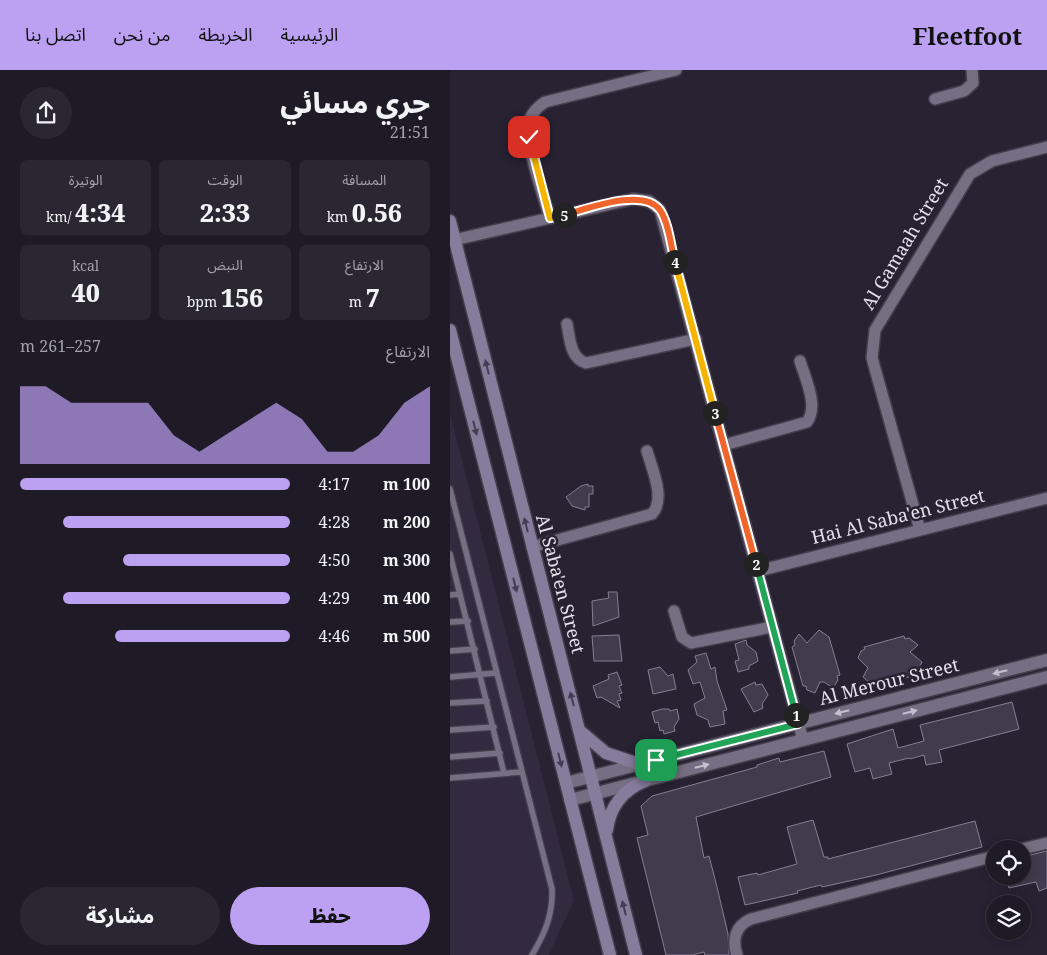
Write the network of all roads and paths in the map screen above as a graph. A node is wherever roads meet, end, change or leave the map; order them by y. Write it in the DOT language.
graph roads {
  1 [pos="676,70"];
  2 [pos="972,70"];
  3 [pos="935,98"];
  4 [pos="1047,147"];
  5 [pos="550,218"];
  6 [pos="450,221"];
  7 [pos="452,240"];
  8 [pos="567,324"];
  9 [pos="450,330"];
  10 [pos="696,339"];
  11 [pos="800,361"];
  12 [pos="724,445"];
  13 [pos="647,451"];
  14 [pos="450,490"];
  15 [pos="1047,498"];
  16 [pos="453,516"];
  17 [pos="920,530"];
  18 [pos="532,547"];
  19 [pos="450,554"];
  20 [pos="452,565"];
  21 [pos="758,571"];
  22 [pos="450,594"];
  23 [pos="460,594"];
  24 [pos="674,611"];
  25 [pos="468,621"];
  26 [pos="450,622"];
  27 [pos="772,627"];
  28 [pos="475,649"];
  29 [pos="450,651"];
  30 [pos="1047,660"];
  31 [pos="496,674"];
  32 [pos="481,675"];
  33 [pos="450,677"];
  34 [pos="1047,677"];
  35 [pos="488,701"];
  36 [pos="450,703"];
  37 [pos="798,724"];
  38 [pos="494,727"];
  39 [pos="450,730"];
  40 [pos="580,730"];
  41 [pos="803,740"];
  42 [pos="500,753"];
  43 [pos="450,757"];
  44 [pos="639,764"];
  45 [pos="521,772"];
  46 [pos="504,773"];
  47 [pos="591,777"];
  48 [pos="450,778"];
  49 [pos="645,781"];
  50 [pos="566,783"];
  51 [pos="596,794"];
  52 [pos="570,800"];
  53 [pos="607,840"];
  54 [pos="1047,843"];
  55 [pos="1031,847"];
  56 [pos="986,858"];
  57 [pos="532,955"];
  58 [pos="610,955"];
  59 [pos="636,955"];
  60 [pos="737,955"];
  1 -- 5 [label="street"];
  2 -- 3 [label="street"];
  4 -- 17 [label="street, Al Gamaah Street"];
  5 -- 7 [label="street"];
  5 -- 10 [label="street"];
  6 -- 7 [label="main road, Al Saba'en Street"];
  18 -- 7 [label="main road, Al Saba'en Street, one-way"];
  8 -- 10 [label="street"];
  9 -- 50 [label="main road, one-way"];
  10 -- 12 [label="street"];
  11 -- 12 [label="street"];
  12 -- 21 [label="street"];
  13 -- 18 [label="street"];
  14 -- 16 [label="lane"];
  15 -- 17 [label="street, Hai Al Saba'en Street"];
  16 -- 31 [label="lane"];
  17 -- 21 [label="street, Hai Al Saba'en Street"];
  40 -- 18 [label="main road, Al Saba'en Street, one-way"];
  19 -- 20 [label="lane"];
  20 -- 23 [label="lane"];
  21 -- 27 [label="street"];
  22 -- 23 [label="lane"];
  23 -- 25 [label="lane"];
  24 -- 27 [label="street"];
  25 -- 26 [label="lane"];
  25 -- 28 [label="lane"];
  27 -- 37 [label="street"];
  28 -- 29 [label="lane"];
  28 -- 32 [label="lane"];
  30 -- 37 [label="street, Al Merour Street, one-way"];
  31 -- 32 [label="lane"];
  31 -- 45 [label="lane"];
  32 -- 33 [label="lane"];
  32 -- 35 [label="lane"];
  41 -- 34 [label="street, Al Merour Street, one-way"];
  35 -- 36 [label="lane"];
  35 -- 38 [label="lane"];
  37 -- 41 [label="street"];
  37 -- 44 [label="street, Al Merour Street"];
  38 -- 39 [label="lane"];
  38 -- 42 [label="lane"];
  40 -- 44 [label="main road"];
  40 -- 47 [label="main road, Al Saba'en Street"];
  49 -- 41 [label="street, Al Merour Street, one-way"];
  42 -- 43 [label="lane"];
  42 -- 46 [label="lane"];
  44 -- 47 [label="street, Al Merour Street"];
  45 -- 46 [label="lane"];
  45 -- 57 [label="lane"];
  46 -- 48 [label="lane"];
  47 -- 50 [label="street, Al Merour Street"];
  47 -- 51 [label="main road, Al Saba'en Street"];
  49 -- 51 [label="street, Al Merour Street"];
  49 -- 53 [label="main road"];
  50 -- 52 [label="main road"];
  51 -- 52 [label="street, Al Merour Street"];
  51 -- 53 [label="main road, Al Saba'en Street"];
  52 -- 58 [label="main road"];
  59 -- 53 [label="main road, Al Saba'en Street, one-way"];
  54 -- 55 [label="street"];
  56 -- 60 [label="street"];
}
